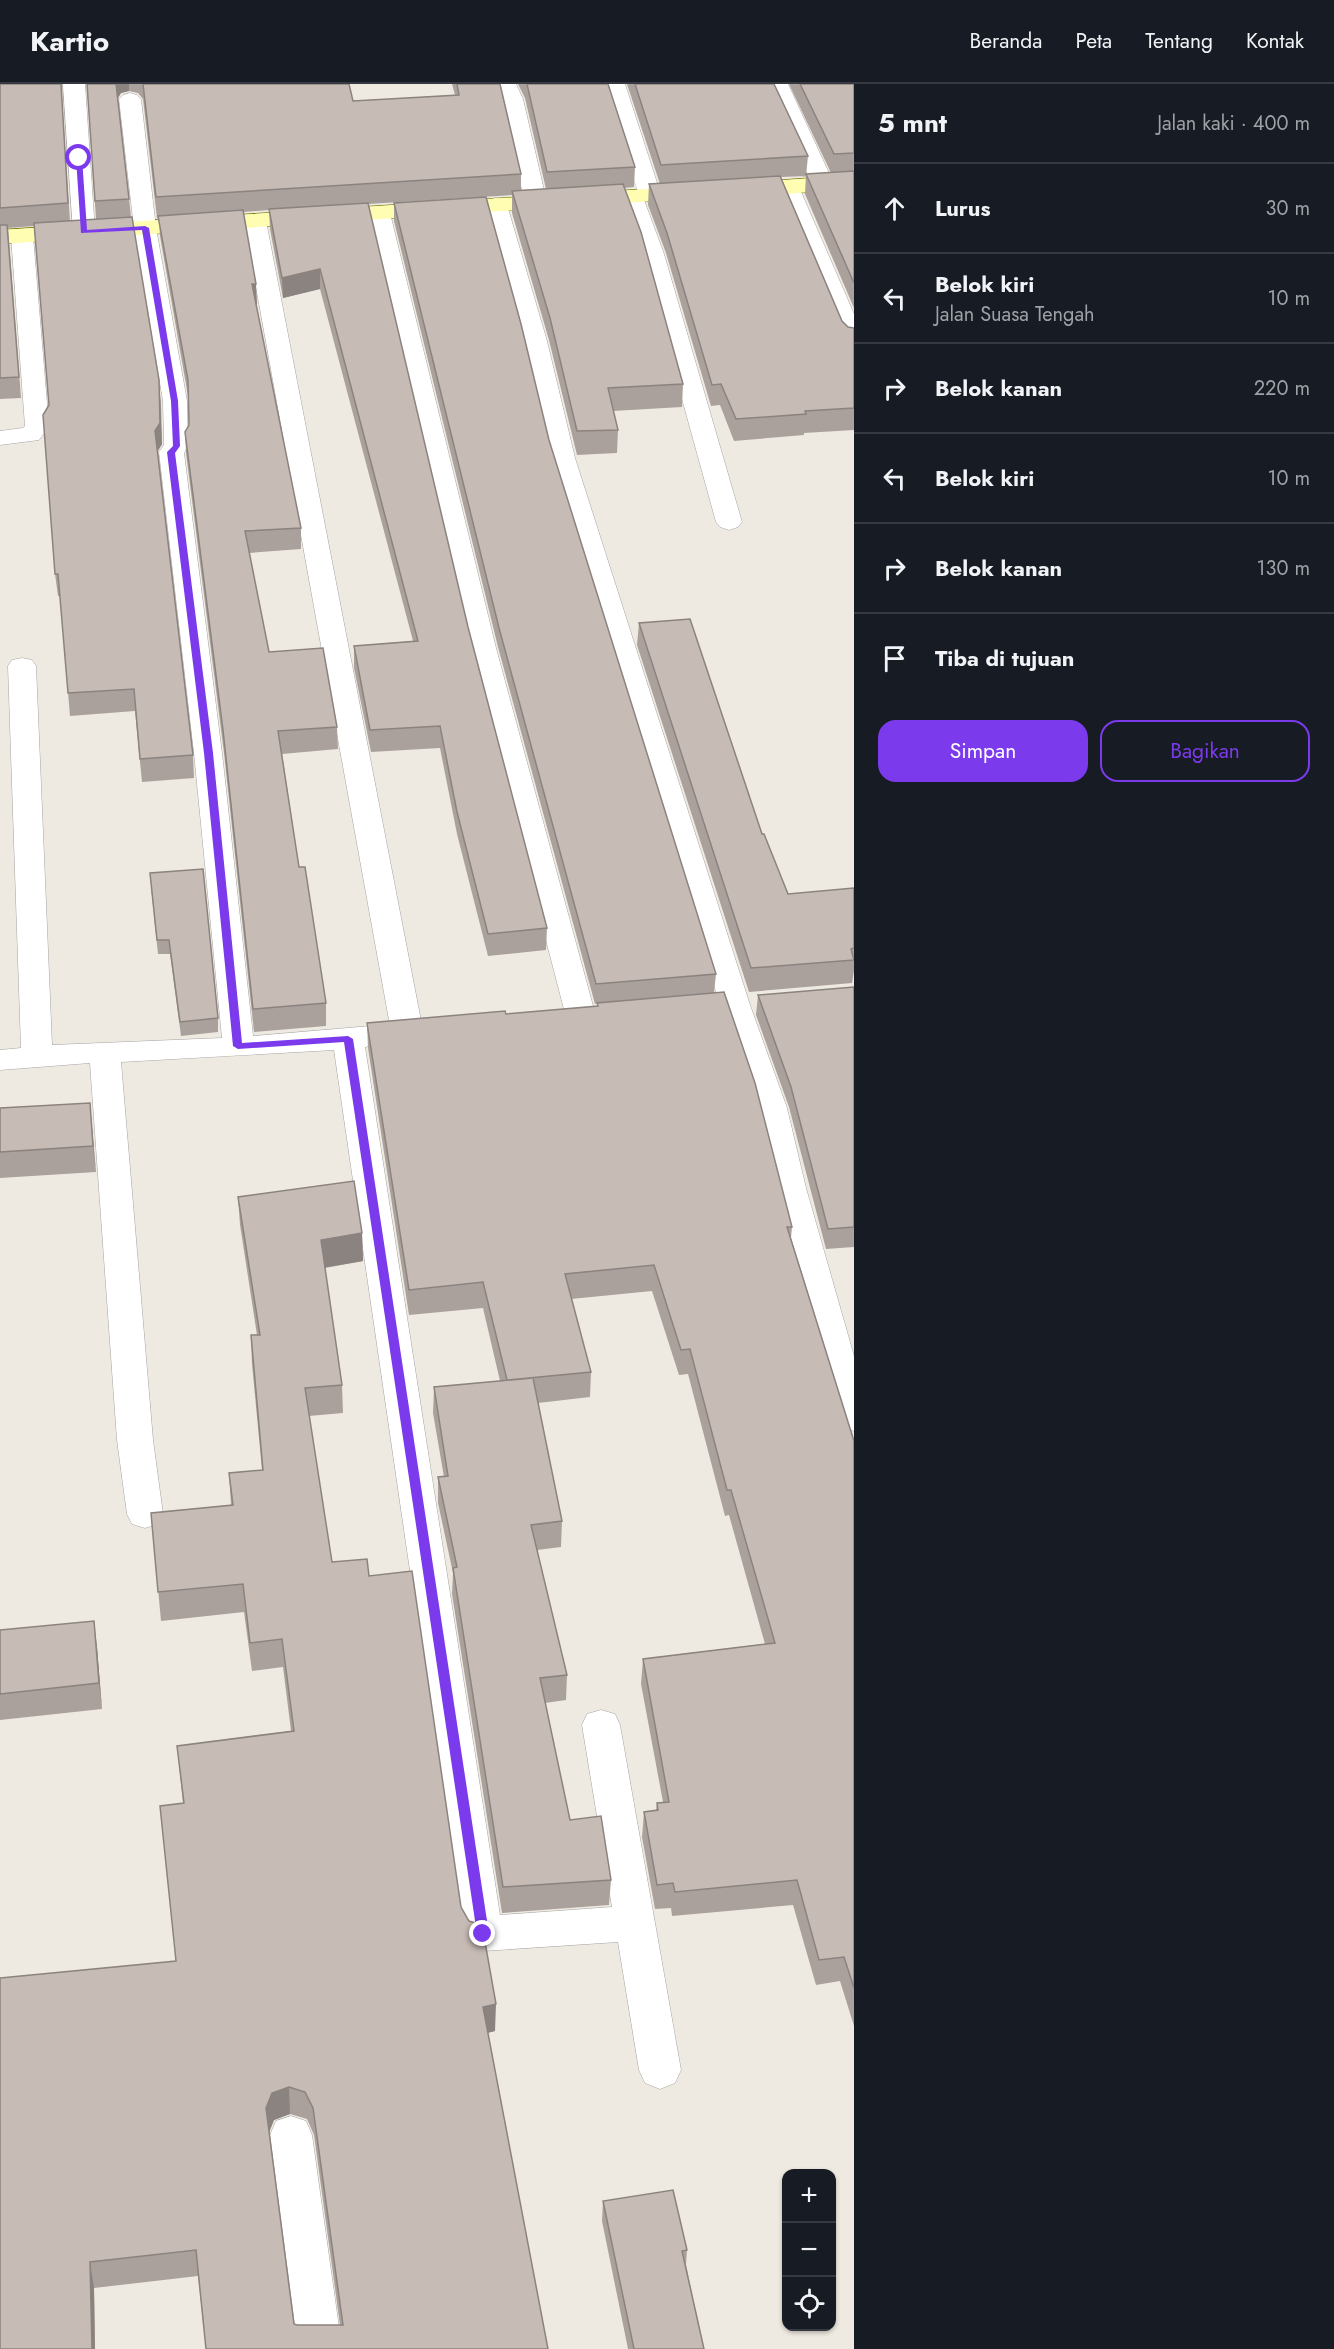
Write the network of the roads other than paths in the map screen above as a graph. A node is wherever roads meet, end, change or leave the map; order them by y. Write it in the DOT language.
graph roads {
  1 [pos="74,84"];
  2 [pos="505,84"];
  3 [pos="614,84"];
  4 [pos="777,84"];
  5 [pos="130,99"];
  6 [pos="854,182"];
  7 [pos="823,184"];
  8 [pos="788,187"];
  9 [pos="641,196"];
  10 [pos="536,203"];
  11 [pos="496,205"];
  12 [pos="379,213"];
  13 [pos="255,221"];
  14 [pos="145,228"];
  15 [pos="84,232"];
  16 [pos="11,236"];
  17 [pos="854,340"];
  18 [pos="0,438"];
  19 [pos="729,522"];
  20 [pos="22,666"];
  21 [pos="581,1017"];
  22 [pos="348,1039"];
  23 [pos="238,1046"];
  24 [pos="105,1052"];
  25 [pos="37,1056"];
  26 [pos="0,1060"];
  27 [pos="854,1418"];
  28 [pos="145,1514"];
  29 [pos="601,1725"];
  30 [pos="636,1923"];
  31 [pos="660,2070"];
  32 [pos="291,2135"];
  33 [pos="320,2349"];
  1 -- 15 [label="street"];
  2 -- 10 [label="street"];
  3 -- 9 [label="street"];
  4 -- 7 [label="street"];
  5 -- 14 [label="street"];
  6 -- 7 [label="street"];
  7 -- 8 [label="street"];
  8 -- 9 [label="street"];
  8 -- 17 [label="street"];
  9 -- 10 [label="street"];
  9 -- 19 [label="street"];
  10 -- 11 [label="street"];
  11 -- 12 [label="street"];
  11 -- 27 [label="street"];
  12 -- 13 [label="street"];
  12 -- 21 [label="street"];
  13 -- 14 [label="street"];
  13 -- 22 [label="street"];
  14 -- 15 [label="street"];
  14 -- 23 [label="street"];
  15 -- 16 [label="street"];
  16 -- 18 [label="street"];
  20 -- 25 [label="street"];
  22 -- 23 [label="street"];
  22 -- 30 [label="street"];
  23 -- 24 [label="street"];
  24 -- 25 [label="street"];
  24 -- 28 [label="street"];
  25 -- 26 [label="street"];
  29 -- 30 [label="street"];
  30 -- 31 [label="street"];
  32 -- 33 [label="street"];
}
